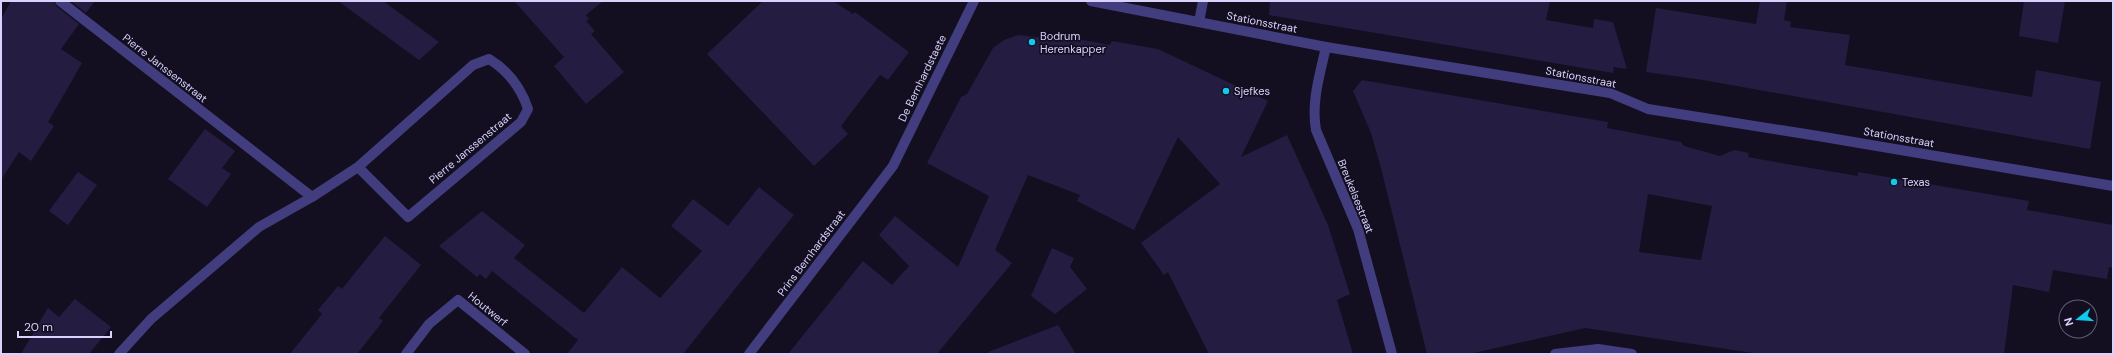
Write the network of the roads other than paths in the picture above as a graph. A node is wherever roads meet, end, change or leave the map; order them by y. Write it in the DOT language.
graph roads {
  1 [pos="60,1"];
  2 [pos="974,1"];
  3 [pos="1092,1"];
  4 [pos="1203,1"];
  5 [pos="1199,22"];
  6 [pos="1326,47"];
  7 [pos="893,166"];
  8 [pos="358,167"];
  9 [pos="2113,186"];
  10 [pos="312,197"];
  11 [pos="119,354"];
  12 [pos="406,354"];
  13 [pos="525,354"];
  14 [pos="749,354"];
  15 [pos="1392,354"];
  16 [pos="1555,354"];
  17 [pos="1632,354"];
  1 -- 10 [label="street, Pierre Janssenstraat"];
  2 -- 7 [label="street, De Bernhardstaete"];
  3 -- 5 [label="street, Stationsstraat"];
  4 -- 5 [label="street"];
  5 -- 6 [label="street, Stationsstraat"];
  6 -- 9 [label="street, Stationsstraat"];
  6 -- 15 [label="street, Breukelsestraat"];
  7 -- 14 [label="street, Prins Bernhardstraat"];
  8 -- 8 [label="street, Pierre Janssenstraat"];
  8 -- 10 [label="street, Pierre Janssenstraat"];
  10 -- 11 [label="street, Pierre Janssenstraat"];
  12 -- 13 [label="street, Houtwerf"];
  16 -- 17 [label="street"];
}
